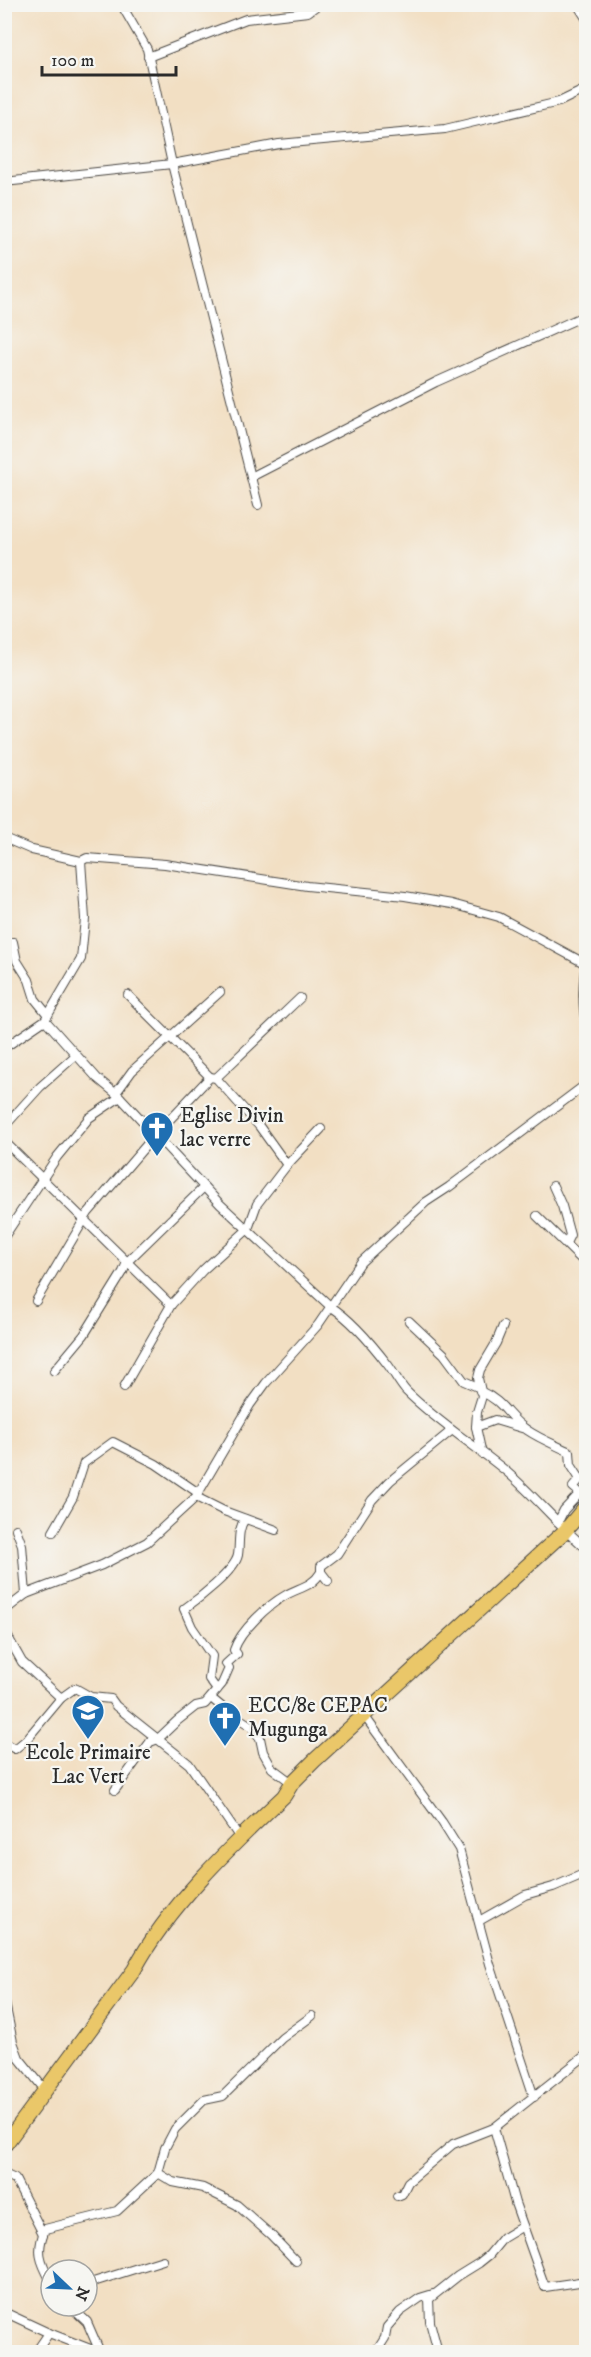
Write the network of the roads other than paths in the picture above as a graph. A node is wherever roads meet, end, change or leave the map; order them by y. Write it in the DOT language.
graph roads {
  1 [pos="121,4"];
  2 [pos="319,4"];
  3 [pos="577,4"];
  4 [pos="586,18"];
  5 [pos="148,57"];
  6 [pos="586,89"];
  7 [pos="172,164"];
  8 [pos="4,182"];
  9 [pos="586,315"];
  10 [pos="251,477"];
  11 [pos="258,505"];
  12 [pos="4,838"];
  13 [pos="81,861"];
  14 [pos="13,942"];
  15 [pos="586,964"];
  16 [pos="220,992"];
  17 [pos="128,995"];
  18 [pos="300,998"];
  19 [pos="46,1017"];
  20 [pos="586,1022"];
  21 [pos="170,1036"];
  22 [pos="4,1048"];
  23 [pos="76,1055"];
  24 [pos="213,1078"];
  25 [pos="586,1086"];
  26 [pos="118,1095"];
  27 [pos="4,1127"];
  28 [pos="321,1129"];
  29 [pos="155,1135"];
  30 [pos="4,1141"];
  31 [pos="287,1165"];
  32 [pos="43,1178"];
  33 [pos="553,1186"];
  34 [pos="204,1187"];
  35 [pos="537,1216"];
  36 [pos="84,1220"];
  37 [pos="248,1229"];
  38 [pos="4,1237"];
  39 [pos="566,1243"];
  40 [pos="127,1262"];
  41 [pos="586,1264"];
  42 [pos="36,1301"];
  43 [pos="171,1305"];
  44 [pos="330,1306"];
  45 [pos="409,1322"];
  46 [pos="503,1326"];
  47 [pos="54,1371"];
  48 [pos="124,1388"];
  49 [pos="480,1389"];
  50 [pos="476,1427"];
  51 [pos="526,1430"];
  52 [pos="451,1431"];
  53 [pos="482,1454"];
  54 [pos="197,1494"];
  55 [pos="586,1506"];
  56 [pos="245,1519"];
  57 [pos="562,1527"];
  58 [pos="16,1529"];
  59 [pos="276,1530"];
  60 [pos="52,1532"];
  61 [pos="586,1548"];
  62 [pos="321,1572"];
  63 [pos="328,1581"];
  64 [pos="26,1594"];
  65 [pos="4,1611"];
  66 [pos="4,1630"];
  67 [pos="214,1694"];
  68 [pos="61,1698"];
  69 [pos="363,1714"];
  70 [pos="158,1739"];
  71 [pos="4,1743"];
  72 [pos="292,1783"];
  73 [pos="115,1790"];
  74 [pos="240,1838"];
  75 [pos="586,1873"];
  76 [pos="479,1921"];
  77 [pos="4,1998"];
  78 [pos="312,2016"];
  79 [pos="586,2055"];
  80 [pos="45,2090"];
  81 [pos="534,2097"];
  82 [pos="494,2128"];
  83 [pos="4,2145"];
  84 [pos="158,2173"];
  85 [pos="4,2174"];
  86 [pos="397,2196"];
  87 [pos="523,2226"];
  88 [pos="43,2234"];
  89 [pos="40,2258"];
  90 [pos="163,2260"];
  91 [pos="296,2261"];
  92 [pos="99,2280"];
  93 [pos="586,2281"];
  94 [pos="433,2294"];
  95 [pos="4,2312"];
  96 [pos="83,2318"];
  97 [pos="49,2333"];
  98 [pos="36,2352"];
  99 [pos="99,2352"];
  100 [pos="376,2352"];
  101 [pos="438,2352"];
  1 -- 5 [label="street"];
  2 -- 5 [label="street"];
  3 -- 4 [label="street"];
  5 -- 7 [label="street"];
  6 -- 7 [label="street"];
  7 -- 8 [label="street"];
  7 -- 10 [label="street"];
  9 -- 10 [label="street"];
  10 -- 11 [label="street"];
  12 -- 13 [label="street"];
  13 -- 15 [label="street"];
  13 -- 19 [label="street"];
  14 -- 19 [label="street"];
  15 -- 20 [label="street"];
  16 -- 21 [label="street"];
  17 -- 21 [label="street"];
  18 -- 24 [label="street"];
  19 -- 22 [label="street"];
  19 -- 23 [label="street"];
  21 -- 24 [label="street"];
  21 -- 26 [label="street"];
  23 -- 26 [label="street"];
  23 -- 27 [label="street"];
  24 -- 29 [label="street"];
  24 -- 31 [label="street"];
  25 -- 44 [label="street"];
  26 -- 29 [label="street"];
  26 -- 32 [label="street"];
  28 -- 31 [label="street"];
  29 -- 34 [label="street"];
  29 -- 36 [label="street"];
  30 -- 32 [label="street"];
  31 -- 37 [label="street"];
  32 -- 36 [label="street"];
  32 -- 38 [label="street"];
  33 -- 39 [label="street"];
  34 -- 37 [label="street"];
  34 -- 40 [label="street"];
  35 -- 39 [label="street"];
  36 -- 40 [label="street"];
  36 -- 42 [label="street"];
  37 -- 43 [label="street"];
  37 -- 44 [label="street"];
  39 -- 41 [label="street"];
  40 -- 43 [label="street"];
  40 -- 47 [label="street"];
  43 -- 48 [label="street"];
  44 -- 52 [label="street"];
  44 -- 54 [label="street"];
  45 -- 49 [label="street"];
  46 -- 49 [label="street"];
  49 -- 50 [label="street"];
  49 -- 51 [label="street"];
  50 -- 51 [label="street"];
  50 -- 53 [label="street"];
  51 -- 57 [label="street"];
  52 -- 53 [label="street"];
  52 -- 62 [label="street"];
  53 -- 57 [label="street"];
  54 -- 56 [label="street"];
  54 -- 60 [label="street"];
  54 -- 64 [label="street"];
  55 -- 57 [label="highway"];
  56 -- 59 [label="street"];
  56 -- 67 [label="street"];
  57 -- 61 [label="street"];
  57 -- 69 [label="highway"];
  58 -- 64 [label="street"];
  62 -- 63 [label="street"];
  62 -- 67 [label="street"];
  64 -- 65 [label="street"];
  66 -- 68 [label="street"];
  67 -- 70 [label="street"];
  67 -- 72 [label="street"];
  68 -- 70 [label="street"];
  68 -- 71 [label="street"];
  69 -- 72 [label="highway"];
  69 -- 76 [label="street"];
  70 -- 73 [label="street"];
  70 -- 74 [label="street"];
  72 -- 74 [label="highway"];
  74 -- 80 [label="highway"];
  75 -- 76 [label="street"];
  76 -- 81 [label="street"];
  77 -- 80 [label="street"];
  78 -- 84 [label="street"];
  79 -- 81 [label="street"];
  80 -- 83 [label="highway"];
  81 -- 82 [label="street"];
  82 -- 86 [label="street"];
  82 -- 87 [label="street"];
  84 -- 88 [label="street"];
  84 -- 91 [label="street"];
  85 -- 88 [label="street"];
  87 -- 93 [label="street"];
  87 -- 94 [label="street"];
  88 -- 89 [label="street"];
  90 -- 92 [label="street"];
  94 -- 100 [label="street"];
  94 -- 101 [label="street"];
  95 -- 97 [label="street"];
  96 -- 99 [label="street"];
  97 -- 98 [label="street"];
  97 -- 99 [label="street"];
}
